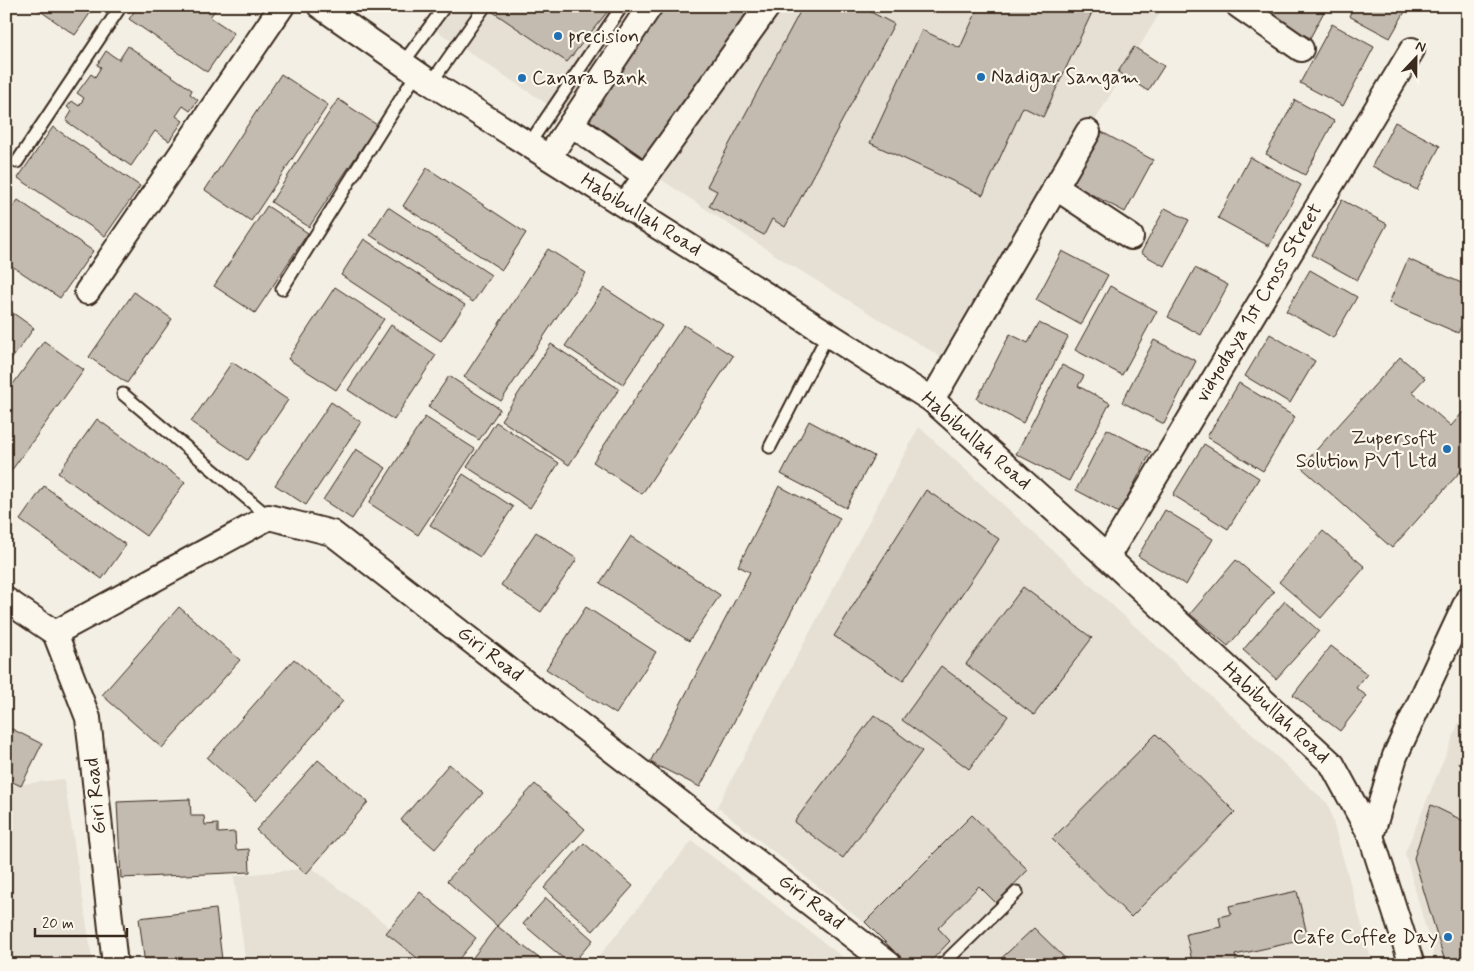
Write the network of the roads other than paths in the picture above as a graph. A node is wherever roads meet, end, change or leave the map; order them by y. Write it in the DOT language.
graph roads {
  1 [pos="121,6"];
  2 [pos="282,6"];
  3 [pos="320,6"];
  4 [pos="444,6"];
  5 [pos="485,6"];
  6 [pos="622,6"];
  7 [pos="650,6"];
  8 [pos="768,6"];
  9 [pos="1239,6"];
  10 [pos="1301,49"];
  11 [pos="1412,50"];
  12 [pos="417,73"];
  13 [pos="571,124"];
  14 [pos="1088,132"];
  15 [pos="529,144"];
  16 [pos="549,157"];
  17 [pos="17,162"];
  18 [pos="646,176"];
  19 [pos="1055,187"];
  20 [pos="625,205"];
  21 [pos="1131,237"];
  22 [pos="282,289"];
  23 [pos="87,292"];
  24 [pos="828,334"];
  25 [pos="123,394"];
  26 [pos="932,400"];
  27 [pos="770,447"];
  28 [pos="269,517"];
  29 [pos="1107,556"];
  30 [pos="1468,599"];
  31 [pos="6,600"];
  32 [pos="56,633"];
  33 [pos="1371,836"];
  34 [pos="1018,892"];
  35 [pos="115,965"];
  36 [pos="890,965"];
  37 [pos="942,965"];
  38 [pos="1412,965"];
  1 -- 17 [label="lane"];
  2 -- 23 [label="street"];
  3 -- 12 [label="street, Habibullah Road"];
  4 -- 12 [label="lane"];
  5 -- 12 [label="lane"];
  6 -- 15 [label="lane"];
  7 -- 13 [label="street"];
  8 -- 18 [label="street"];
  9 -- 10 [label="street"];
  11 -- 29 [label="street, vidyodaya 1st Cross Street"];
  12 -- 15 [label="street, Habibullah Road"];
  12 -- 22 [label="lane"];
  13 -- 16 [label="street"];
  13 -- 18 [label="street"];
  14 -- 19 [label="street"];
  15 -- 16 [label="street, Habibullah Road"];
  16 -- 20 [label="street, Habibullah Road"];
  18 -- 20 [label="street"];
  19 -- 21 [label="street"];
  19 -- 26 [label="street"];
  20 -- 24 [label="street, Habibullah Road"];
  24 -- 26 [label="street, Habibullah Road"];
  24 -- 27 [label="lane"];
  25 -- 28 [label="lane"];
  26 -- 29 [label="street, Habibullah Road"];
  28 -- 32 [label="street"];
  28 -- 36 [label="street, Giri Road"];
  29 -- 33 [label="street, Habibullah Road"];
  30 -- 33 [label="street"];
  31 -- 32 [label="street"];
  32 -- 35 [label="street, Giri Road"];
  33 -- 38 [label="street, Habibullah Road"];
  34 -- 37 [label="lane"];
}
